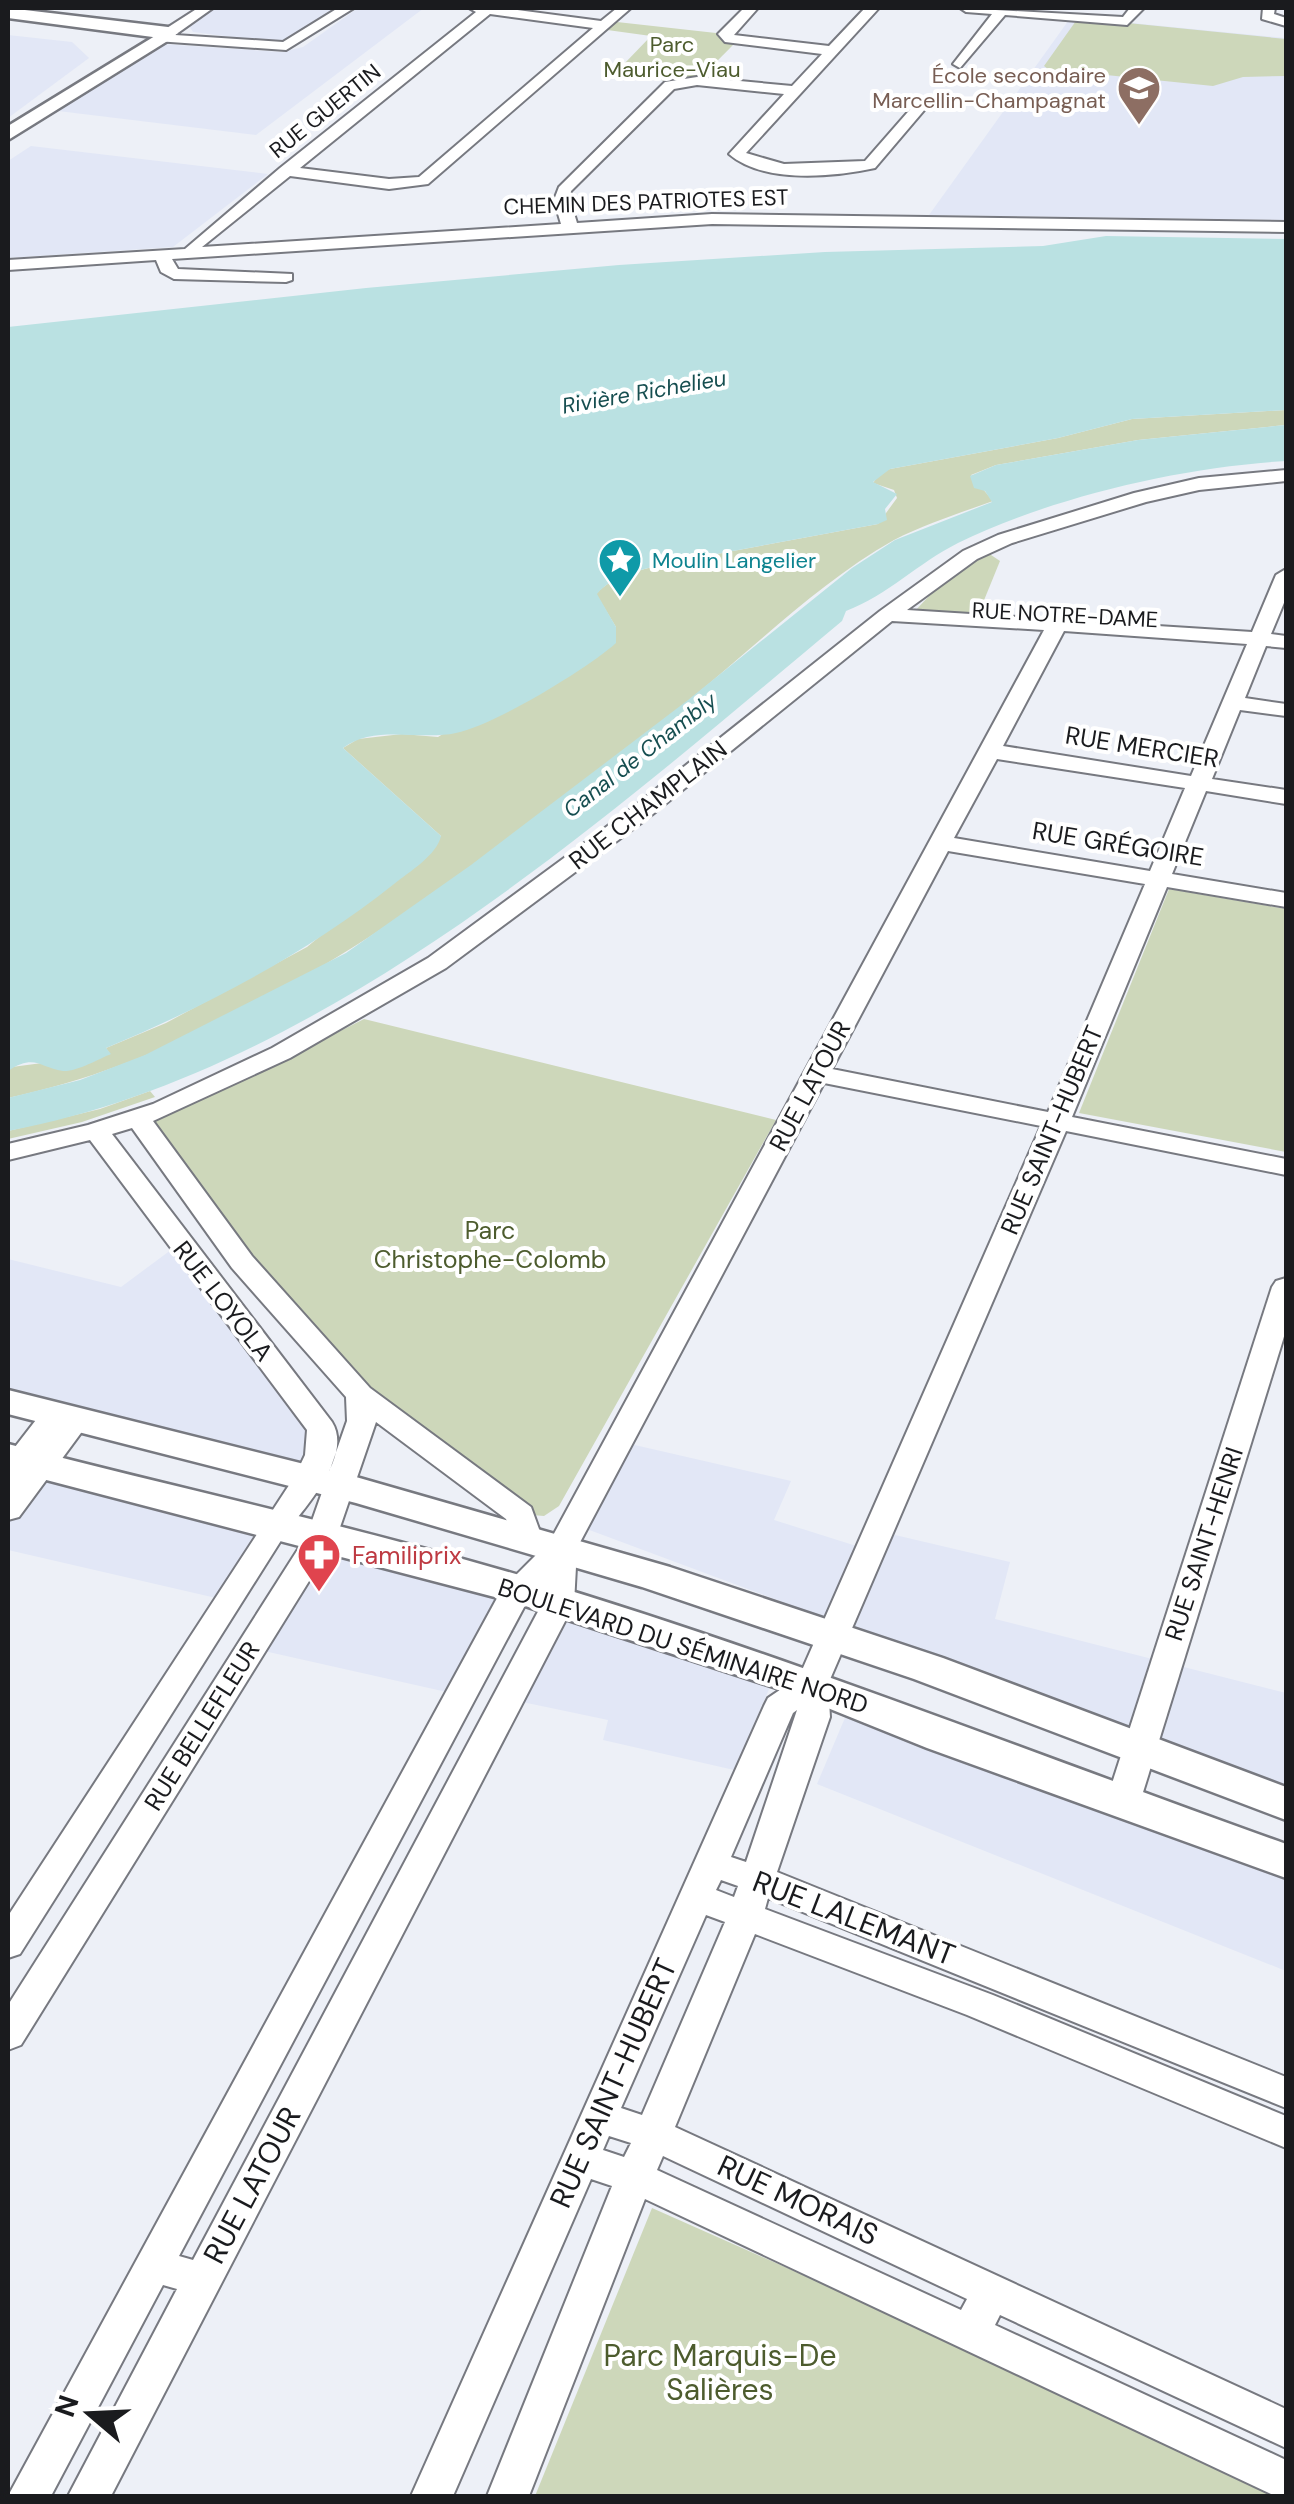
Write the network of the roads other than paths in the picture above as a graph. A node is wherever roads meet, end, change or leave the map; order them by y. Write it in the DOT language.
graph roads {
  1 [pos="191,8"];
  2 [pos="206,8"];
  3 [pos="347,8"];
  4 [pos="483,8"];
  5 [pos="624,8"];
  6 [pos="751,8"];
  7 [pos="872,8"];
  8 [pos="966,8"];
  9 [pos="1138,8"];
  10 [pos="1269,8"];
  11 [pos="8,12"];
  12 [pos="1002,12"];
  13 [pos="1286,22"];
  14 [pos="8,23"];
  15 [pos="604,26"];
  16 [pos="157,35"];
  17 [pos="832,51"];
  18 [pos="960,64"];
  19 [pos="796,91"];
  20 [pos="919,108"];
  21 [pos="8,134"];
  22 [pos="285,171"];
  23 [pos="569,187"];
  24 [pos="595,224"];
  25 [pos="570,226"];
  26 [pos="1286,227"];
  27 [pos="192,252"];
  28 [pos="162,254"];
  29 [pos="8,264"];
  30 [pos="286,278"];
  31 [pos="1286,476"];
  32 [pos="1286,574"];
  33 [pos="888,615"];
  34 [pos="868,631"];
  35 [pos="1055,631"];
  36 [pos="1258,640"];
  37 [pos="1286,642"];
  38 [pos="1232,702"];
  39 [pos="1286,710"];
  40 [pos="990,751"];
  41 [pos="1197,783"];
  42 [pos="1286,797"];
  43 [pos="940,843"];
  44 [pos="1157,878"];
  45 [pos="1286,900"];
  46 [pos="816,1074"];
  47 [pos="138,1118"];
  48 [pos="1056,1123"];
  49 [pos="96,1131"];
  50 [pos="8,1152"];
  51 [pos="1286,1167"];
  52 [pos="242,1262"];
  53 [pos="202,1275"];
  54 [pos="1286,1287"];
  55 [pos="360,1395"];
  56 [pos="8,1402"];
  57 [pos="67,1416"];
  58 [pos="19,1465"];
  59 [pos="326,1480"];
  60 [pos="8,1510"];
  61 [pos="276,1524"];
  62 [pos="322,1536"];
  63 [pos="545,1544"];
  64 [pos="518,1589"];
  65 [pos="558,1604"];
  66 [pos="833,1635"];
  67 [pos="473,1670"];
  68 [pos="517,1682"];
  69 [pos="812,1684"];
  70 [pos="1140,1745"];
  71 [pos="423,1765"];
  72 [pos="468,1774"];
  73 [pos="1123,1802"];
  74 [pos="1286,1804"];
  75 [pos="1286,1862"];
  76 [pos="758,1878"];
  77 [pos="701,1880"];
  78 [pos="745,1915"];
  79 [pos="329,1939"];
  80 [pos="8,1947"];
  81 [pos="376,1950"];
  82 [pos="53,1963"];
  83 [pos="990,1990"];
  84 [pos="8,2034"];
  85 [pos="254,2079"];
  86 [pos="302,2091"];
  87 [pos="1259,2094"];
  88 [pos="600,2117"];
  89 [pos="1286,2132"];
  90 [pos="654,2135"];
  91 [pos="580,2159"];
  92 [pos="634,2177"];
  93 [pos="154,2264"];
  94 [pos="202,2280"];
  95 [pos="994,2290"];
  96 [pos="968,2334"];
  97 [pos="1286,2429"];
  98 [pos="1286,2480"];
  99 [pos="30,2496"];
  100 [pos="89,2496"];
  101 [pos="432,2496"];
  102 [pos="508,2496"];
  1 -- 16 [label="street"];
  2 -- 16 [label="street"];
  3 -- 16 [label="street"];
  4 -- 15 [label="street"];
  4 -- 22 [label="street, RUE GUERTIN"];
  5 -- 15 [label="street"];
  6 -- 17 [label="street"];
  7 -- 17 [label="street"];
  8 -- 12 [label="street"];
  9 -- 12 [label="street"];
  10 -- 13 [label="street"];
  11 -- 16 [label="highway"];
  12 -- 18 [label="street"];
  14 -- 16 [label="highway"];
  15 -- 22 [label="street"];
  16 -- 21 [label="main road"];
  17 -- 19 [label="street"];
  19 -- 20 [label="street"];
  19 -- 23 [label="street"];
  22 -- 27 [label="street, RUE GUERTIN"];
  23 -- 24 [label="street"];
  23 -- 25 [label="street"];
  24 -- 25 [label="street, CHEMIN DES PATRIOTES EST"];
  24 -- 26 [label="street, CHEMIN DES PATRIOTES EST"];
  25 -- 27 [label="street, CHEMIN DES PATRIOTES EST"];
  27 -- 28 [label="street, CHEMIN DES PATRIOTES EST"];
  28 -- 29 [label="street, CHEMIN DES PATRIOTES EST"];
  28 -- 30 [label="street"];
  31 -- 33 [label="street, RUE CHAMPLAIN"];
  32 -- 36 [label="street, RUE SAINT-HUBERT"];
  33 -- 34 [label="street, RUE CHAMPLAIN"];
  33 -- 35 [label="street, RUE NOTRE-DAME"];
  34 -- 35 [label="street, RUE NOTRE-DAME"];
  34 -- 47 [label="street, RUE CHAMPLAIN"];
  35 -- 36 [label="street, RUE NOTRE-DAME"];
  35 -- 40 [label="street, RUE LATOUR"];
  36 -- 37 [label="street, RUE NOTRE-DAME"];
  36 -- 38 [label="street, RUE SAINT-HUBERT"];
  38 -- 39 [label="street"];
  38 -- 41 [label="street, RUE SAINT-HUBERT"];
  40 -- 41 [label="street, RUE MERCIER"];
  40 -- 43 [label="street, RUE LATOUR"];
  41 -- 42 [label="street, RUE MERCIER"];
  41 -- 44 [label="street, RUE SAINT-HUBERT"];
  43 -- 44 [label="street, RUE GRÉGOIRE"];
  43 -- 46 [label="street, RUE LATOUR"];
  44 -- 45 [label="street, RUE GRÉGOIRE"];
  44 -- 48 [label="street, RUE SAINT-HUBERT"];
  46 -- 48 [label="street"];
  46 -- 63 [label="street, RUE LATOUR"];
  47 -- 49 [label="street, RUE CHAMPLAIN"];
  47 -- 52 [label="street, RUE LOYOLA"];
  48 -- 51 [label="street"];
  48 -- 66 [label="street, RUE SAINT-HUBERT"];
  49 -- 50 [label="street, RUE CHAMPLAIN"];
  49 -- 53 [label="street, RUE LOYOLA"];
  52 -- 53 [label="street"];
  52 -- 55 [label="street, RUE LOYOLA"];
  53 -- 59 [label="street, RUE LOYOLA"];
  54 -- 70 [label="street, RUE SAINT-HENRI"];
  55 -- 59 [label="street"];
  55 -- 63 [label="street, RUE LOYOLA"];
  56 -- 57 [label="main road"];
  57 -- 58 [label="street"];
  57 -- 59 [label="main road"];
  58 -- 60 [label="street"];
  58 -- 61 [label="main road, BOULEVARD DU SÉMINAIRE NORD"];
  59 -- 61 [label="street, RUE BELLEFLEUR"];
  59 -- 62 [label="street, RUE BELLEFLEUR"];
  59 -- 63 [label="main road"];
  61 -- 62 [label="main road, BOULEVARD DU SÉMINAIRE NORD"];
  61 -- 80 [label="street, RUE BELLEFLEUR"];
  62 -- 64 [label="main road, BOULEVARD DU SÉMINAIRE NORD"];
  62 -- 82 [label="street, RUE BELLEFLEUR"];
  63 -- 64 [label="street, RUE LATOUR"];
  63 -- 65 [label="street, RUE LATOUR"];
  63 -- 66 [label="main road"];
  64 -- 65 [label="main road, BOULEVARD DU SÉMINAIRE NORD"];
  64 -- 67 [label="street, RUE LATOUR"];
  65 -- 68 [label="street, RUE LATOUR"];
  65 -- 69 [label="main road, BOULEVARD DU SÉMINAIRE NORD"];
  66 -- 69 [label="street, RUE SAINT-HUBERT"];
  66 -- 70 [label="main road"];
  67 -- 68 [label="street"];
  67 -- 71 [label="street, RUE LATOUR"];
  68 -- 72 [label="street, RUE LATOUR"];
  69 -- 73 [label="main road, BOULEVARD DU SÉMINAIRE NORD"];
  69 -- 76 [label="street, RUE SAINT-HUBERT"];
  69 -- 77 [label="street, RUE SAINT-HUBERT"];
  70 -- 73 [label="street, RUE SAINT-HENRI"];
  70 -- 74 [label="main road"];
  71 -- 72 [label="street"];
  71 -- 79 [label="street, RUE LATOUR"];
  72 -- 81 [label="street, RUE LATOUR"];
  73 -- 75 [label="main road, BOULEVARD DU SÉMINAIRE NORD"];
  76 -- 77 [label="street, RUE LALEMANT"];
  76 -- 78 [label="street, RUE SAINT-HUBERT"];
  76 -- 83 [label="street, RUE LALEMANT"];
  77 -- 78 [label="street, RUE LALEMANT"];
  77 -- 88 [label="street, RUE SAINT-HUBERT"];
  78 -- 83 [label="street, RUE LALEMANT"];
  78 -- 90 [label="street, RUE SAINT-HUBERT"];
  79 -- 81 [label="street"];
  79 -- 85 [label="street, RUE LATOUR"];
  80 -- 82 [label="street, RUE BELLEFLEUR"];
  81 -- 86 [label="street, RUE LATOUR"];
  82 -- 84 [label="street, RUE BELLEFLEUR"];
  83 -- 87 [label="street, RUE LALEMANT"];
  85 -- 86 [label="street, RUE LATOUR"];
  85 -- 93 [label="street, RUE LATOUR"];
  86 -- 94 [label="street, RUE LATOUR"];
  87 -- 89 [label="street, RUE LALEMANT"];
  88 -- 90 [label="street, RUE MORAIS"];
  88 -- 91 [label="street, RUE SAINT-HUBERT"];
  90 -- 92 [label="street, RUE SAINT-HUBERT"];
  90 -- 95 [label="street, RUE MORAIS"];
  91 -- 92 [label="street, RUE MORAIS"];
  91 -- 101 [label="street, RUE SAINT-HUBERT"];
  92 -- 96 [label="street, RUE MORAIS"];
  92 -- 102 [label="street, RUE SAINT-HUBERT"];
  93 -- 94 [label="street, RUE LATOUR"];
  93 -- 99 [label="street, RUE LATOUR"];
  94 -- 100 [label="street, RUE LATOUR"];
  95 -- 96 [label="street"];
  95 -- 97 [label="street, RUE MORAIS"];
  96 -- 98 [label="street, RUE MORAIS"];
}
